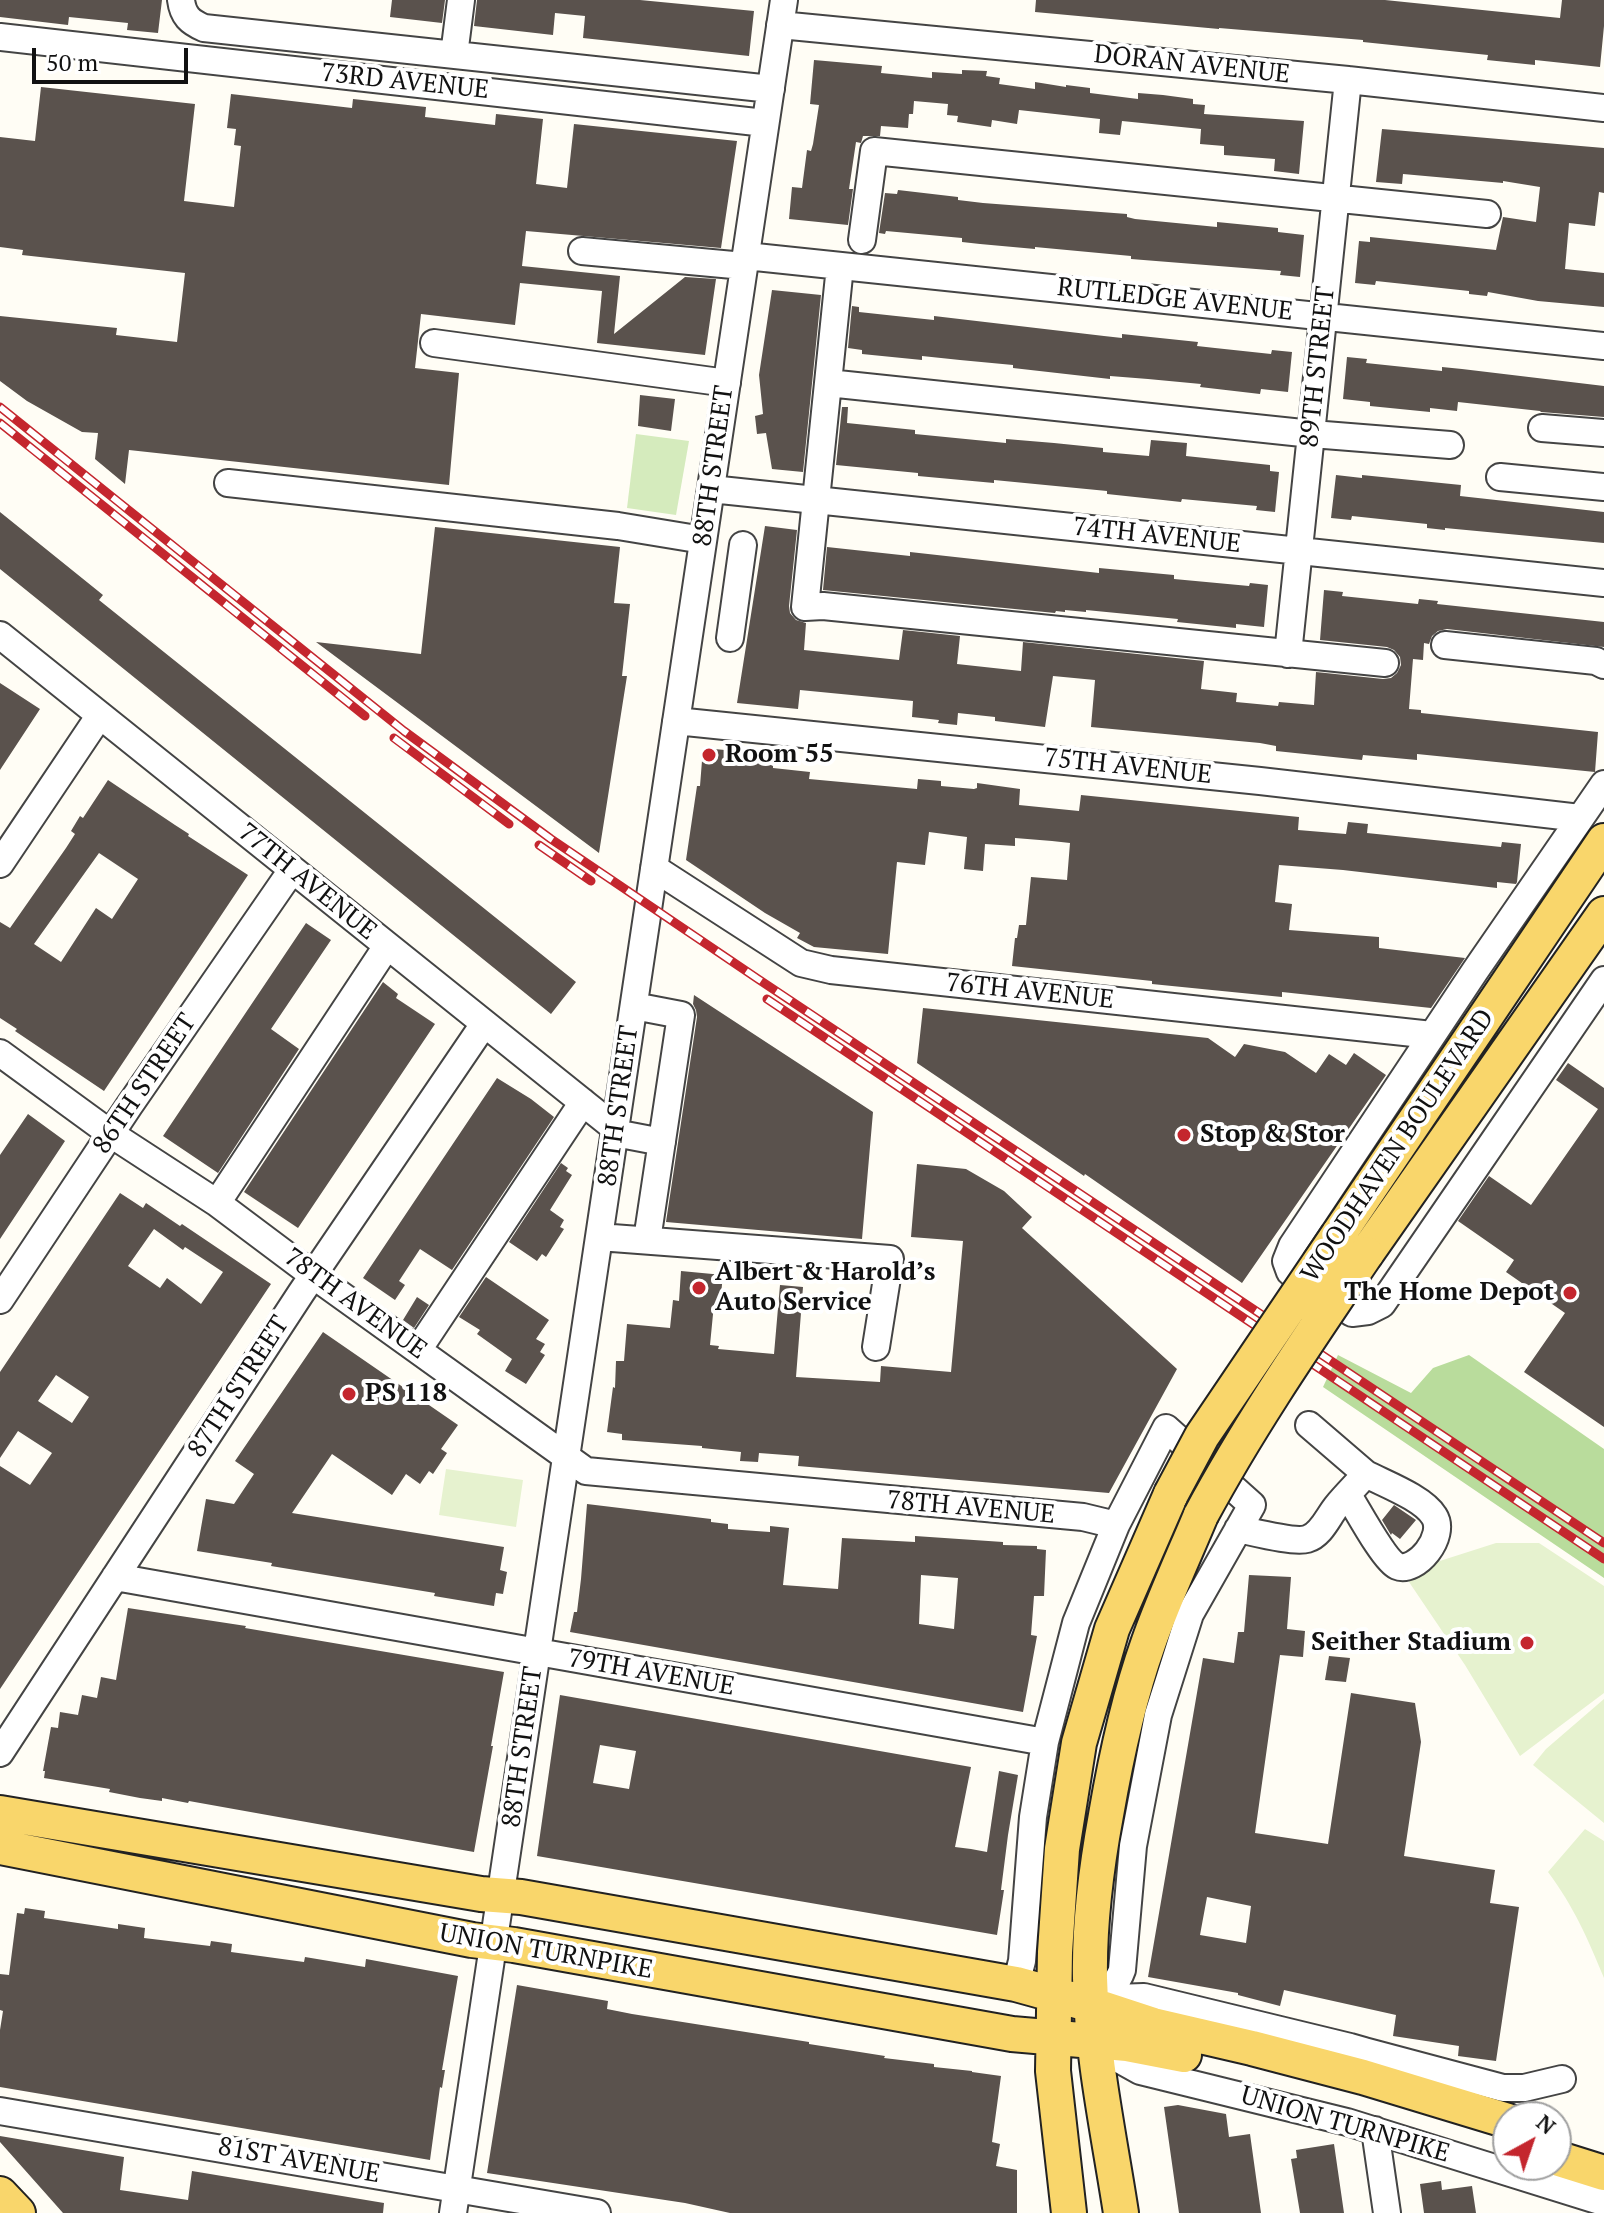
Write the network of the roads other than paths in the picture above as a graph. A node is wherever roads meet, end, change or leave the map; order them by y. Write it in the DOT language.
graph roads {
  1 [pos="181,0"];
  2 [pos="461,0"];
  3 [pos="782,12"];
  4 [pos="0,37"];
  5 [pos="454,55"];
  6 [pos="1348,80"];
  7 [pos="771,89"];
  8 [pos="1604,108"];
  9 [pos="765,123"];
  10 [pos="1336,199"];
  11 [pos="1487,214"];
  12 [pos="862,240"];
  13 [pos="582,251"];
  14 [pos="745,261"];
  15 [pos="840,266"];
  16 [pos="1323,316"];
  17 [pos="434,343"];
  18 [pos="1604,346"];
  19 [pos="727,383"];
  20 [pos="828,383"];
  21 [pos="1542,428"];
  22 [pos="1604,433"];
  23 [pos="1312,434"];
  24 [pos="1450,445"];
  25 [pos="1500,477"];
  26 [pos="228,483"];
  27 [pos="1604,487"];
  28 [pos="711,489"];
  29 [pos="816,500"];
  30 [pos="703,545"];
  31 [pos="1300,552"];
  32 [pos="1604,583"];
  33 [pos="691,623"];
  34 [pos="0,635"];
  35 [pos="1445,645"];
  36 [pos="1288,654"];
  37 [pos="1385,663"];
  38 [pos="1604,665"];
  39 [pos="100,715"];
  40 [pos="676,721"];
  41 [pos="1604,784"];
  42 [pos="1592,830"];
  43 [pos="0,864"];
  44 [pos="654,868"];
  45 [pos="292,870"];
  46 [pos="1604,914"];
  47 [pos="387,946"];
  48 [pos="1604,980"];
  49 [pos="634,1006"];
  50 [pos="484,1024"];
  51 [pos="1432,1035"];
  52 [pos="0,1053"];
  53 [pos="583,1102"];
  54 [pos="615,1130"];
  55 [pos="111,1134"];
  56 [pos="662,1142"];
  57 [pos="217,1203"];
  58 [pos="599,1237"];
  59 [pos="647,1240"];
  60 [pos="313,1275"];
  61 [pos="0,1300"];
  62 [pos="876,1347"];
  63 [pos="418,1350"];
  64 [pos="1309,1425"];
  65 [pos="566,1457"];
  66 [pos="1366,1474"];
  67 [pos="1348,1495"];
  68 [pos="1116,1525"];
  69 [pos="1238,1529"];
  70 [pos="115,1577"];
  71 [pos="537,1653"];
  72 [pos="1045,1742"];
  73 [pos="0,1753"];
  74 [pos="0,1813"];
  75 [pos="0,1847"];
  76 [pos="501,1895"];
  77 [pos="494,1942"];
  78 [pos="1016,1984"];
  79 [pos="1053,1993"];
  80 [pos="1092,2005"];
  81 [pos="1053,2038"];
  82 [pos="1095,2041"];
  83 [pos="1364,2051"];
  84 [pos="1562,2079"];
  85 [pos="1399,2087"];
  86 [pos="0,2111"];
  87 [pos="1492,2116"];
  88 [pos="1375,2130"];
  89 [pos="1492,2138"];
  90 [pos="1572,2140"];
  91 [pos="1604,2150"];
  92 [pos="1572,2168"];
  93 [pos="1602,2187"];
  94 [pos="0,2194"];
  95 [pos="455,2201"];
  96 [pos="18,2213"];
  97 [pos="597,2213"];
  98 [pos="1069,2213"];
  99 [pos="1121,2213"];
  100 [pos="1387,2213"];
  1 -- 5 [label="street"];
  2 -- 5 [label="street"];
  3 -- 6 [label="street, DORAN AVENUE"];
  3 -- 7 [label="street, 88TH STREET"];
  4 -- 9 [label="street, 73RD AVENUE"];
  5 -- 7 [label="street"];
  6 -- 8 [label="street, DORAN AVENUE"];
  6 -- 10 [label="street, 89TH STREET"];
  7 -- 9 [label="street, 88TH STREET"];
  9 -- 14 [label="street, 88TH STREET"];
  10 -- 11 [label="street"];
  10 -- 12 [label="street"];
  10 -- 16 [label="street, 89TH STREET"];
  13 -- 14 [label="street, RUTLEDGE AVENUE"];
  14 -- 15 [label="street, RUTLEDGE AVENUE"];
  14 -- 19 [label="street, 88TH STREET"];
  15 -- 16 [label="street, RUTLEDGE AVENUE"];
  15 -- 20 [label="street"];
  16 -- 18 [label="street, RUTLEDGE AVENUE"];
  16 -- 23 [label="street, 89TH STREET"];
  17 -- 19 [label="street"];
  19 -- 28 [label="street, 88TH STREET"];
  20 -- 23 [label="street"];
  20 -- 29 [label="street"];
  21 -- 22 [label="street"];
  23 -- 24 [label="street"];
  23 -- 31 [label="street, 89TH STREET"];
  25 -- 27 [label="street"];
  26 -- 30 [label="street"];
  28 -- 29 [label="street, 74TH AVENUE"];
  28 -- 30 [label="street, 88TH STREET"];
  29 -- 31 [label="street, 74TH AVENUE"];
  29 -- 36 [label="street"];
  30 -- 33 [label="street, 88TH STREET"];
  30 -- 33 [label="street"];
  31 -- 32 [label="street, 74TH AVENUE"];
  31 -- 36 [label="street, 89TH STREET"];
  33 -- 40 [label="street, 88TH STREET"];
  34 -- 39 [label="street, 77TH AVENUE"];
  35 -- 38 [label="street"];
  36 -- 37 [label="street"];
  39 -- 43 [label="street"];
  39 -- 45 [label="street, 77TH AVENUE"];
  40 -- 42 [label="street, 75TH AVENUE"];
  40 -- 44 [label="street, 88TH STREET"];
  41 -- 42 [label="street"];
  42 -- 51 [label="street"];
  42 -- 79 [label="main road, WOODHAVEN BOULEVARD, bridge"];
  44 -- 49 [label="street, 88TH STREET"];
  44 -- 51 [label="street, 76TH AVENUE"];
  45 -- 47 [label="street, 77TH AVENUE"];
  45 -- 55 [label="street, 86TH STREET"];
  46 -- 80 [label="main road, WOODHAVEN BOULEVARD, bridge"];
  47 -- 50 [label="street, 77TH AVENUE"];
  47 -- 57 [label="street"];
  48 -- 51 [label="street"];
  49 -- 54 [label="street, 88TH STREET"];
  49 -- 56 [label="street"];
  50 -- 53 [label="street, 77TH AVENUE"];
  50 -- 60 [label="street, 87TH STREET"];
  52 -- 55 [label="street, 78TH AVENUE"];
  53 -- 54 [label="street, 77TH AVENUE"];
  53 -- 63 [label="street"];
  54 -- 56 [label="street"];
  54 -- 58 [label="street, 88TH STREET"];
  55 -- 57 [label="street, 78TH AVENUE"];
  55 -- 61 [label="street, 86TH STREET"];
  56 -- 59 [label="street"];
  57 -- 60 [label="street, 78TH AVENUE"];
  58 -- 59 [label="street"];
  58 -- 65 [label="street, 88TH STREET"];
  59 -- 62 [label="street"];
  60 -- 63 [label="street, 78TH AVENUE"];
  60 -- 70 [label="street, 87TH STREET"];
  63 -- 65 [label="street, 78TH AVENUE"];
  64 -- 66 [label="street"];
  65 -- 68 [label="street, 78TH AVENUE"];
  65 -- 71 [label="street, 88TH STREET"];
  66 -- 67 [label="street"];
  66 -- 67 [label="street"];
  67 -- 69 [label="street"];
  68 -- 69 [label="street"];
  68 -- 72 [label="street"];
  69 -- 80 [label="street"];
  70 -- 71 [label="street, 79TH AVENUE"];
  70 -- 73 [label="street, 87TH STREET"];
  71 -- 72 [label="street, 79TH AVENUE"];
  71 -- 76 [label="street, 88TH STREET"];
  72 -- 78 [label="street"];
  74 -- 76 [label="main road, UNION TURNPIKE"];
  75 -- 77 [label="main road, UNION TURNPIKE"];
  76 -- 77 [label="street, 88TH STREET"];
  76 -- 78 [label="main road, UNION TURNPIKE"];
  77 -- 81 [label="main road, UNION TURNPIKE"];
  77 -- 95 [label="street, 88TH STREET"];
  78 -- 79 [label="main road, UNION TURNPIKE"];
  79 -- 80 [label="main road, UNION TURNPIKE"];
  79 -- 81 [label="main road, WOODHAVEN BOULEVARD"];
  80 -- 82 [label="main road, WOODHAVEN BOULEVARD"];
  80 -- 83 [label="street, UNION TURNPIKE"];
  80 -- 85 [label="main road, UNION TURNPIKE"];
  81 -- 82 [label="main road, UNION TURNPIKE"];
  81 -- 98 [label="main road, WOODHAVEN BOULEVARD"];
  82 -- 88 [label="street, UNION TURNPIKE"];
  82 -- 89 [label="main road, UNION TURNPIKE"];
  82 -- 99 [label="main road, WOODHAVEN BOULEVARD"];
  83 -- 84 [label="street"];
  83 -- 85 [label="street, UNION TURNPIKE"];
  85 -- 87 [label="main road, UNION TURNPIKE"];
  86 -- 95 [label="street, 81ST AVENUE"];
  88 -- 93 [label="street, UNION TURNPIKE"];
  88 -- 100 [label="street"];
  90 -- 91 [label="main road"];
  92 -- 93 [label="main road, UNION TURNPIKE"];
  94 -- 96 [label="main road"];
  95 -- 97 [label="street, 81ST AVENUE"];
}
